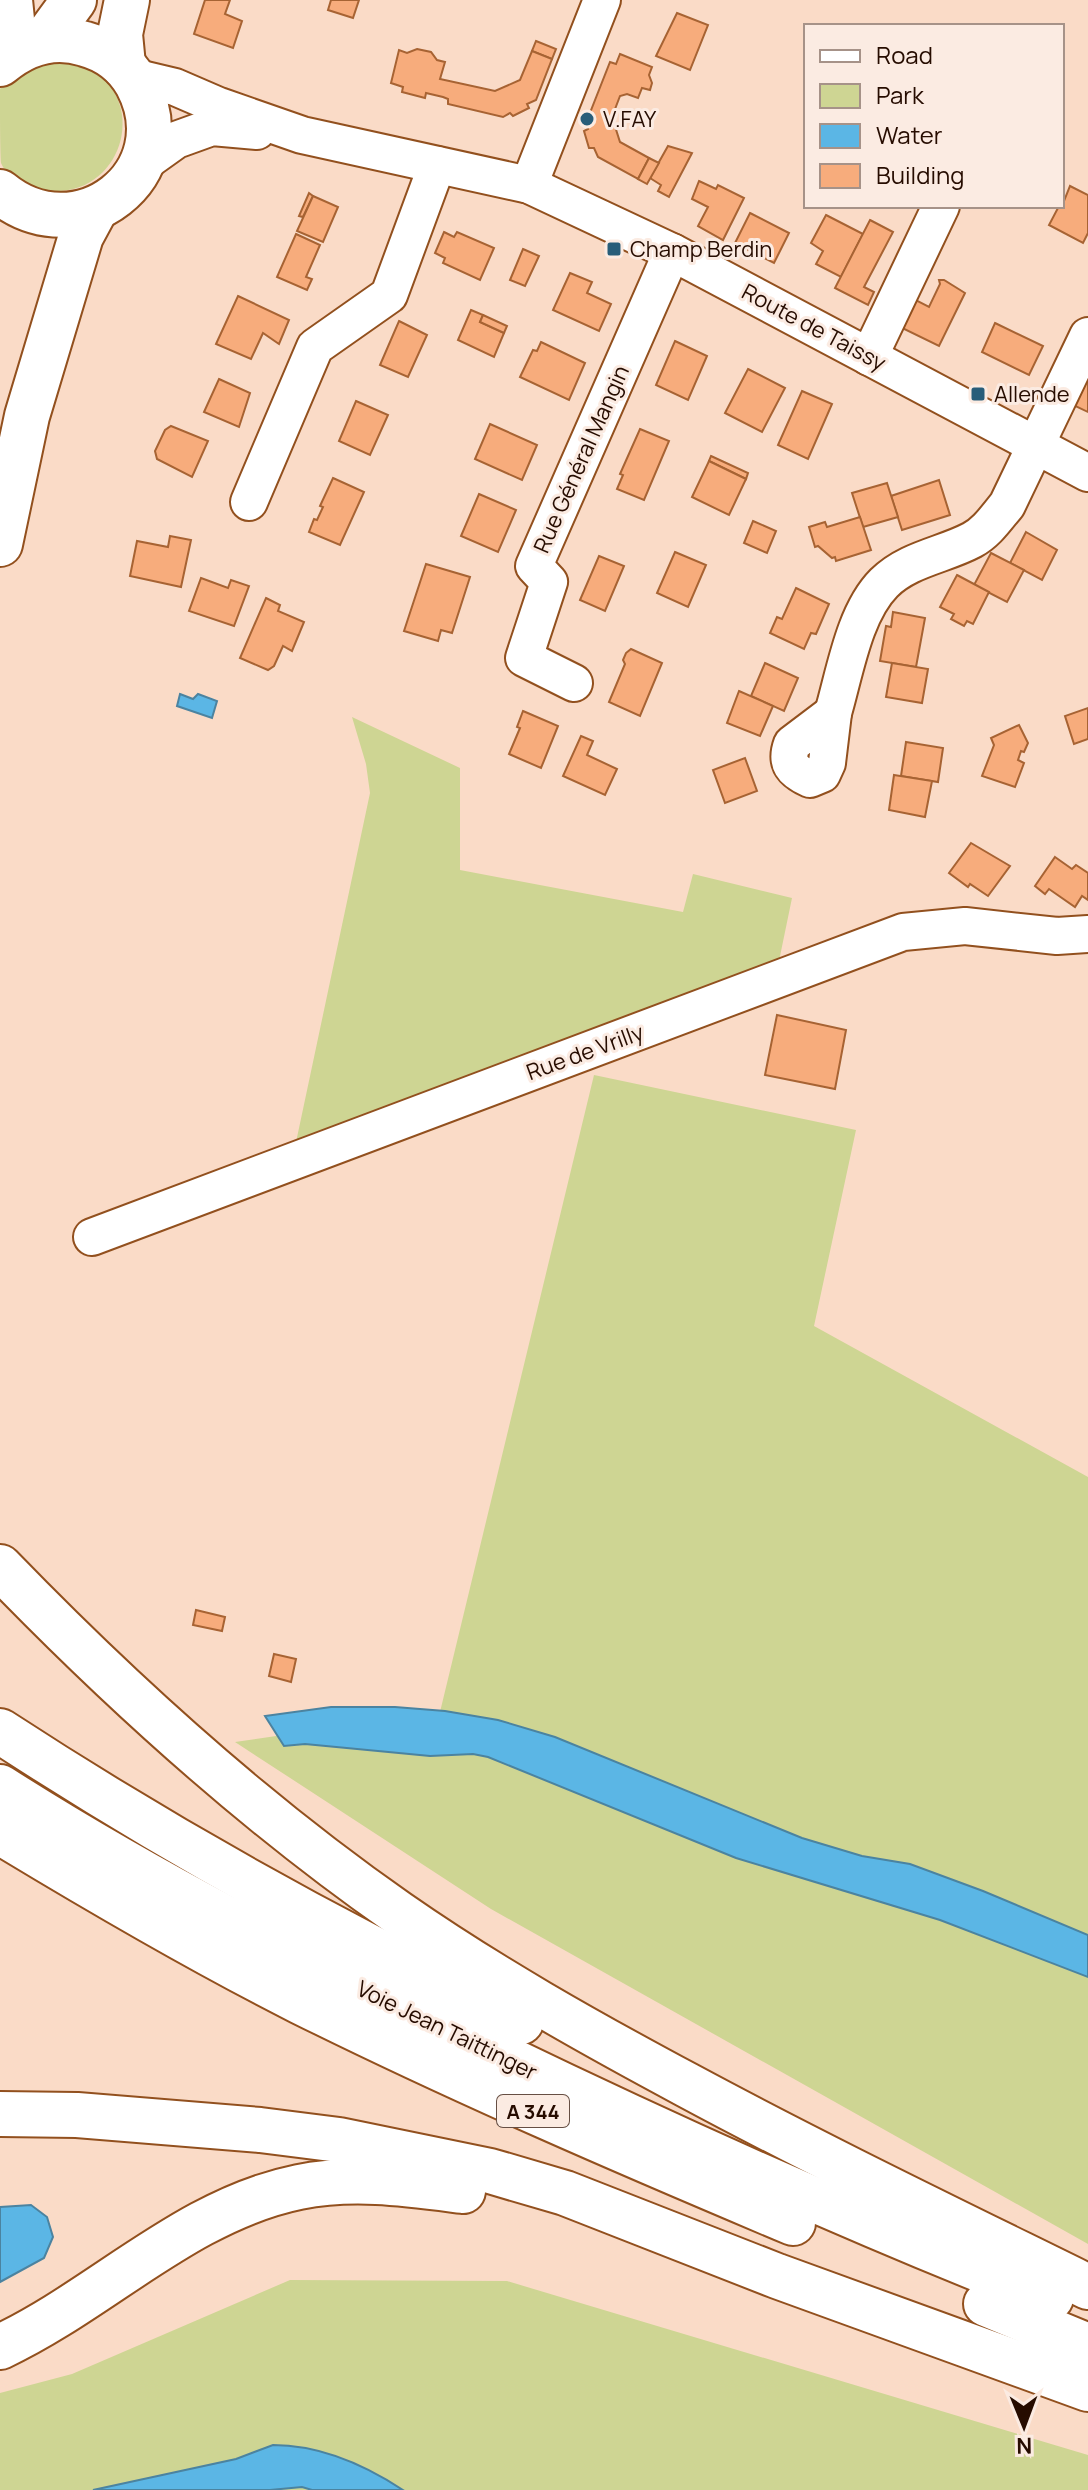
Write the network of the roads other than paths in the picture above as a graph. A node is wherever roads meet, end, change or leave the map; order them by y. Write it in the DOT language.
graph roads {
  1 [pos="14,0"];
  2 [pos="74,0"];
  3 [pos="127,0"];
  4 [pos="602,0"];
  5 [pos="15,51"];
  6 [pos="128,71"];
  7 [pos="302,135"];
  8 [pos="141,165"];
  9 [pos="437,165"];
  10 [pos="529,185"];
  11 [pos="0,192"];
  12 [pos="940,208"];
  13 [pos="95,210"];
  14 [pos="672,252"];
  15 [pos="1088,336"];
  16 [pos="869,357"];
  17 [pos="1036,445"];
  18 [pos="1088,473"];
  19 [pos="249,502"];
  20 [pos="0,544"];
  21 [pos="574,683"];
  22 [pos="833,713"];
  23 [pos="1088,934"];
  24 [pos="92,1237"];
  25 [pos="0,1567"];
  26 [pos="0,1731"];
  27 [pos="0,1787"];
  28 [pos="0,1832"];
  29 [pos="0,2114"];
  30 [pos="804,2148"];
  31 [pos="777,2276"];
  32 [pos="1088,2287"];
  33 [pos="1088,2312"];
  34 [pos="1088,2346"];
  35 [pos="0,2347"];
  36 [pos="1088,2389"];
  1 -- 5 [label="street"];
  2 -- 5 [label="main road"];
  3 -- 6 [label="main road"];
  4 -- 10 [label="street"];
  5 -- 6 [label="main road"];
  6 -- 7 [label="street, Route de Taissy"];
  6 -- 8 [label="main road"];
  7 -- 8 [label="street, Route de Taissy"];
  7 -- 9 [label="street, Route de Taissy"];
  8 -- 13 [label="main road"];
  9 -- 10 [label="street, Route de Taissy"];
  9 -- 19 [label="street"];
  10 -- 14 [label="street, Route de Taissy"];
  11 -- 13 [label="main road"];
  12 -- 16 [label="street"];
  13 -- 20 [label="main road"];
  14 -- 16 [label="street, Route de Taissy"];
  14 -- 21 [label="street, Rue Général Mangin"];
  15 -- 17 [label="street"];
  16 -- 17 [label="street, Route de Taissy"];
  17 -- 18 [label="street, Route de Taissy"];
  17 -- 22 [label="street"];
  23 -- 24 [label="street, Rue de Vrilly"];
  25 -- 30 [label="main road"];
  26 -- 30 [label="main road"];
  27 -- 33 [label="main road, Voie Jean Taittinger / A 344"];
  28 -- 34 [label="main road, Voie Jean Taittinger / A 344"];
  29 -- 31 [label="main road"];
  30 -- 32 [label="main road"];
  31 -- 35 [label="main road"];
  31 -- 36 [label="main road"];
}
